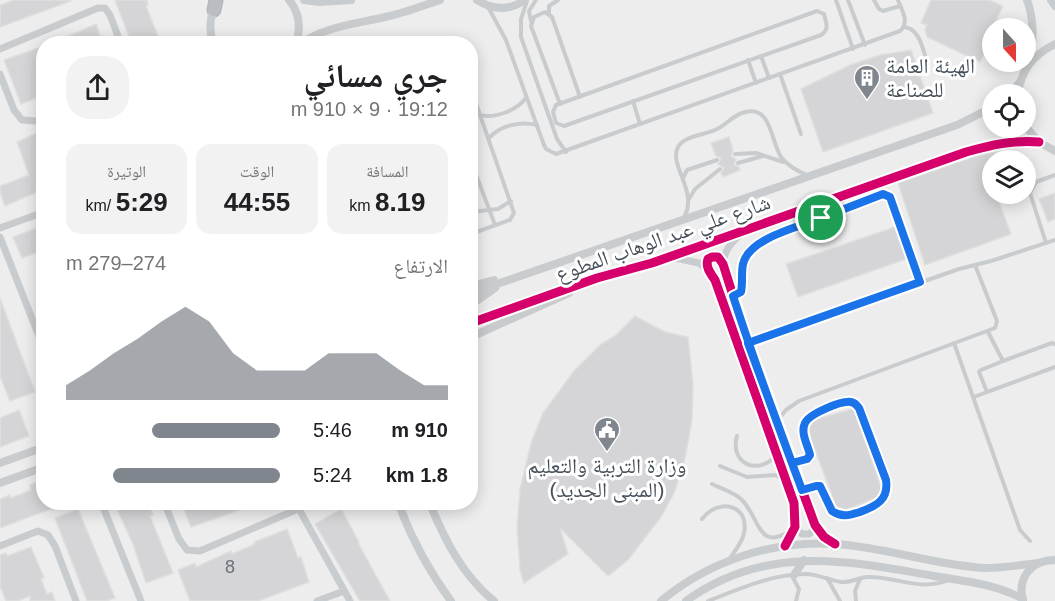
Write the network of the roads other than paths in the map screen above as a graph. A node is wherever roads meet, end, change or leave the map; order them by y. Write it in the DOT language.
graph roads {
  1 [pos="289,0"];
  2 [pos="304,0"];
  3 [pos="351,0"];
  4 [pos="440,0"];
  5 [pos="477,0"];
  6 [pos="526,0"];
  7 [pos="536,0"];
  8 [pos="558,0"];
  9 [pos="836,0"];
  10 [pos="848,0"];
  11 [pos="874,0"];
  12 [pos="898,0"];
  13 [pos="1027,0"];
  14 [pos="1051,0"];
  15 [pos="216,3"];
  16 [pos="488,6"];
  17 [pos="900,6"];
  18 [pos="1055,6"];
  19 [pos="549,14"];
  20 [pos="1030,18"];
  21 [pos="531,21"];
  22 [pos="904,27"];
  23 [pos="118,36"];
  24 [pos="210,36"];
  25 [pos="299,36"];
  26 [pos="313,36"];
  27 [pos="865,45"];
  28 [pos="1055,45"];
  29 [pos="0,49"];
  30 [pos="853,49"];
  31 [pos="761,56"];
  32 [pos="1036,57"];
  33 [pos="747,60"];
  34 [pos="928,64"];
  35 [pos="1024,72"];
  36 [pos="0,74"];
  37 [pos="780,74"];
  38 [pos="769,78"];
  39 [pos="1019,82"];
  40 [pos="756,83"];
  41 [pos="526,97"];
  42 [pos="580,97"];
  43 [pos="633,101"];
  44 [pos="560,104"];
  45 [pos="478,108"];
  46 [pos="982,112"];
  47 [pos="480,115"];
  48 [pos="36,121"];
  49 [pos="640,124"];
  50 [pos="537,125"];
  51 [pos="801,134"];
  52 [pos="1035,138"];
  53 [pos="489,139"];
  54 [pos="1038,142"];
  55 [pos="1055,151"];
  56 [pos="566,152"];
  57 [pos="735,154"];
  58 [pos="767,155"];
  59 [pos="717,160"];
  60 [pos="738,163"];
  61 [pos="787,164"];
  62 [pos="720,169"];
  63 [pos="1055,175"];
  64 [pos="811,176"];
  65 [pos="682,178"];
  66 [pos="478,179"];
  67 [pos="689,200"];
  68 [pos="511,201"];
  69 [pos="489,210"];
  70 [pos="478,212"];
  71 [pos="36,215"];
  72 [pos="680,221"];
  73 [pos="495,225"];
  74 [pos="0,228"];
  75 [pos="745,230"];
  76 [pos="478,231"];
  77 [pos="0,237"];
  78 [pos="1055,240"];
  79 [pos="1046,243"];
  80 [pos="581,255"];
  81 [pos="668,257"];
  82 [pos="723,264"];
  83 [pos="975,265"];
  84 [pos="709,271"];
  85 [pos="597,278"];
  86 [pos="920,282"];
  87 [pos="478,284"];
  88 [pos="500,284"];
  89 [pos="478,292"];
  90 [pos="733,296"];
  91 [pos="478,300"];
  92 [pos="478,320"];
  93 [pos="36,329"];
  94 [pos="988,332"];
  95 [pos="478,334"];
  96 [pos="748,343"];
  97 [pos="954,343"];
  98 [pos="1055,344"];
  99 [pos="1003,361"];
  100 [pos="1055,367"];
  101 [pos="987,392"];
  102 [pos="974,397"];
  103 [pos="776,422"];
  104 [pos="737,436"];
  105 [pos="36,450"];
  106 [pos="777,453"];
  107 [pos="0,463"];
  108 [pos="792,463"];
  109 [pos="720,466"];
  110 [pos="36,470"];
  111 [pos="787,480"];
  112 [pos="0,483"];
  113 [pos="712,484"];
  114 [pos="802,490"];
  115 [pos="104,510"];
  116 [pos="167,510"];
  117 [pos="287,510"];
  118 [pos="298,510"];
  119 [pos="400,510"];
  120 [pos="432,510"];
  121 [pos="702,519"];
  122 [pos="815,525"];
  123 [pos="795,527"];
  124 [pos="1030,541"];
  125 [pos="835,544"];
  126 [pos="0,546"];
  127 [pos="785,546"];
  128 [pos="804,560"];
  129 [pos="1055,560"];
  130 [pos="727,561"];
  131 [pos="1039,563"];
  132 [pos="793,575"];
  133 [pos="827,577"];
  134 [pos="860,579"];
  135 [pos="952,579"];
  136 [pos="344,591"];
  137 [pos="1023,600"];
  138 [pos="76,601"];
  139 [pos="141,601"];
  140 [pos="316,601"];
  141 [pos="350,601"];
  142 [pos="451,601"];
  143 [pos="494,601"];
  144 [pos="661,601"];
  145 [pos="686,601"];
  146 [pos="709,601"];
  147 [pos="796,601"];
  148 [pos="840,601"];
  149 [pos="856,601"];
  1 -- 25 [label="street"];
  2 -- 3 [label="street"];
  4 -- 26 [label="street"];
  5 -- 16 [label="street"];
  6 -- 16 [label="street"];
  6 -- 56 [label="lane"];
  7 -- 21 [label="lane"];
  8 -- 19 [label="lane"];
  9 -- 30 [label="lane"];
  10 -- 27 [label="lane"];
  11 -- 17 [label="lane"];
  12 -- 17 [label="lane"];
  13 -- 20 [label="street"];
  14 -- 18 [label="street"];
  15 -- 24 [label="street"];
  16 -- 41 [label="lane"];
  17 -- 22 [label="lane"];
  19 -- 21 [label="lane"];
  19 -- 42 [label="lane"];
  21 -- 44 [label="lane"];
  22 -- 27 [label="lane"];
  22 -- 34 [label="lane"];
  23 -- 29 [label="street"];
  27 -- 30 [label="lane"];
  28 -- 32 [label="street"];
  30 -- 37 [label="lane"];
  31 -- 33 [label="lane"];
  31 -- 38 [label="lane"];
  31 -- 42 [label="lane"];
  33 -- 40 [label="lane"];
  33 -- 43 [label="lane"];
  35 -- 39 [label="street"];
  36 -- 48 [label="street"];
  37 -- 38 [label="lane"];
  37 -- 51 [label="lane"];
  38 -- 40 [label="lane"];
  40 -- 49 [label="lane"];
  41 -- 47 [label="lane"];
  41 -- 50 [label="lane"];
  42 -- 44 [label="lane"];
  43 -- 44 [label="lane"];
  43 -- 49 [label="lane"];
  45 -- 47 [label="lane"];
  46 -- 64 [label="street, شارع علي عبد الوهاب المطوع"];
  47 -- 53 [label="lane"];
  49 -- 56 [label="lane"];
  50 -- 53 [label="lane"];
  50 -- 56 [label="lane"];
  52 -- 54 [label="street"];
  53 -- 68 [label="lane"];
  54 -- 55 [label="street"];
  54 -- 75 [label="street, شارع علي عبد الوهاب المطوع"];
  57 -- 58 [label="lane"];
  58 -- 60 [label="lane"];
  58 -- 61 [label="lane"];
  59 -- 65 [label="lane"];
  61 -- 64 [label="lane"];
  61 -- 65 [label="lane"];
  62 -- 67 [label="lane"];
  63 -- 79 [label="lane"];
  64 -- 72 [label="street, شارع علي عبد الوهاب المطوع"];
  65 -- 67 [label="lane"];
  66 -- 69 [label="lane"];
  67 -- 72 [label="lane"];
  68 -- 69 [label="lane"];
  68 -- 73 [label="lane"];
  69 -- 70 [label="lane"];
  69 -- 73 [label="lane"];
  71 -- 74 [label="street"];
  72 -- 80 [label="street, شارع علي عبد الوهاب المطوع"];
  73 -- 76 [label="lane"];
  75 -- 81 [label="street, شارع علي عبد الوهاب المطوع"];
  75 -- 82 [label="street"];
  77 -- 93 [label="street"];
  78 -- 79 [label="lane"];
  79 -- 83 [label="lane"];
  80 -- 87 [label="street"];
  80 -- 88 [label="street, شارع علي عبد الوهاب المطوع"];
  81 -- 84 [label="street"];
  81 -- 85 [label="street, شارع علي عبد الوهاب المطوع"];
  82 -- 84 [label="street"];
  82 -- 90 [label="street"];
  83 -- 86 [label="lane"];
  83 -- 94 [label="lane"];
  84 -- 106 [label="street"];
  85 -- 92 [label="street, شارع علي عبد الوهاب المطوع"];
  85 -- 95 [label="street"];
  86 -- 90 [label="lane"];
  86 -- 96 [label="lane"];
  88 -- 89 [label="street, شارع علي عبد الوهاب المطوع"];
  88 -- 91 [label="street"];
  90 -- 96 [label="street"];
  94 -- 97 [label="lane"];
  94 -- 99 [label="lane"];
  96 -- 103 [label="street"];
  97 -- 102 [label="lane"];
  97 -- 103 [label="lane"];
  98 -- 99 [label="lane"];
  99 -- 101 [label="lane"];
  100 -- 101 [label="lane"];
  101 -- 102 [label="lane"];
  102 -- 124 [label="lane"];
  103 -- 108 [label="street"];
  104 -- 106 [label="lane"];
  105 -- 107 [label="street"];
  106 -- 111 [label="street"];
  108 -- 114 [label="street"];
  108 -- 114 [label="lane"];
  109 -- 111 [label="lane"];
  110 -- 112 [label="street"];
  111 -- 123 [label="street"];
  113 -- 123 [label="lane"];
  114 -- 122 [label="street"];
  115 -- 139 [label="street"];
  116 -- 117 [label="street"];
  118 -- 136 [label="street"];
  119 -- 142 [label="street"];
  120 -- 143 [label="street"];
  121 -- 130 [label="lane"];
  122 -- 123 [label="street"];
  122 -- 125 [label="street"];
  123 -- 127 [label="street"];
  125 -- 127 [label="street"];
  125 -- 131 [label="street"];
  126 -- 138 [label="street"];
  127 -- 130 [label="street"];
  128 -- 132 [label="street"];
  128 -- 135 [label="street"];
  128 -- 145 [label="street"];
  129 -- 131 [label="street"];
  130 -- 144 [label="street"];
  131 -- 137 [label="street"];
  132 -- 133 [label="lane"];
  132 -- 146 [label="lane"];
  132 -- 147 [label="lane"];
  133 -- 134 [label="lane"];
  133 -- 148 [label="lane"];
  134 -- 135 [label="lane"];
  134 -- 149 [label="lane"];
  135 -- 137 [label="street"];
  136 -- 140 [label="street"];
  136 -- 141 [label="street"];
}
